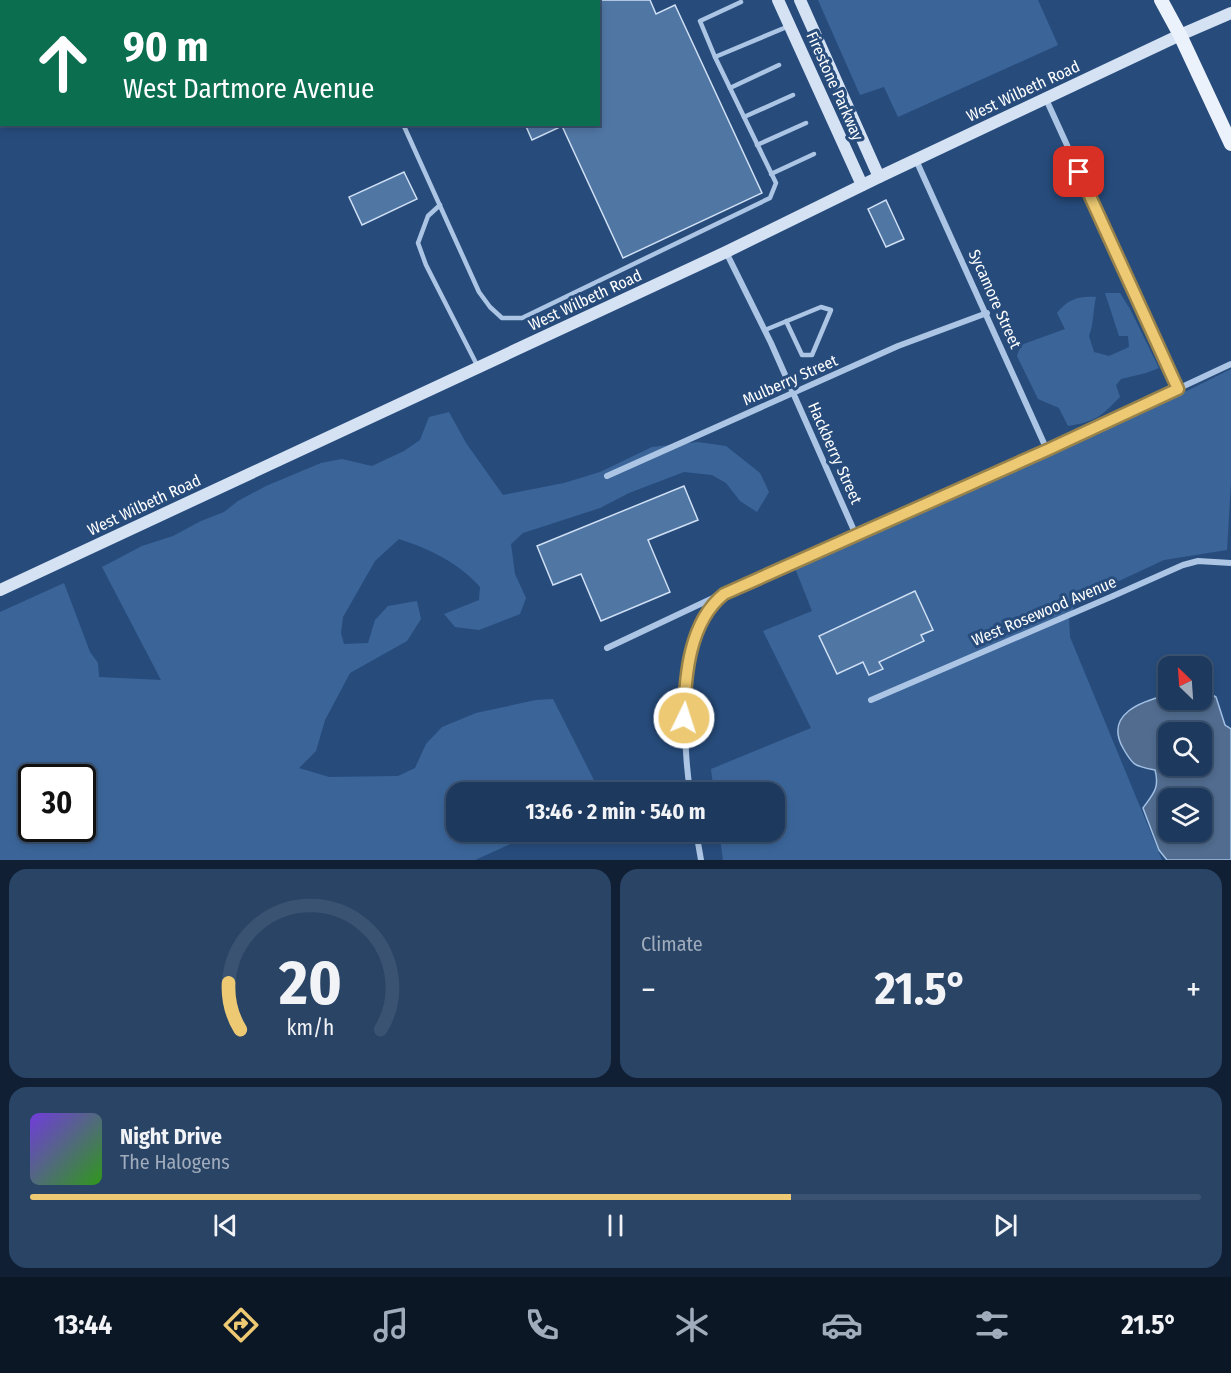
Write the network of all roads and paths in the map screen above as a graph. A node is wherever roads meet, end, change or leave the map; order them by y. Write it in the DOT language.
graph roads {
  1 [pos="778,0"];
  2 [pos="800,0"];
  3 [pos="1161,0"];
  4 [pos="741,2"];
  5 [pos="1231,13"];
  6 [pos="789,26"];
  7 [pos="1180,35"];
  8 [pos="715,57"];
  9 [pos="779,65"];
  10 [pos="730,87"];
  11 [pos="792,95"];
  12 [pos="1046,98"];
  13 [pos="744,117"];
  14 [pos="806,123"];
  15 [pos="404,126"];
  16 [pos="1231,144"];
  17 [pos="758,145"];
  18 [pos="814,154"];
  19 [pos="916,160"];
  20 [pos="771,174"];
  21 [pos="879,177"];
  22 [pos="862,185"];
  23 [pos="440,205"];
  24 [pos="726,252"];
  25 [pos="987,313"];
  26 [pos="786,321"];
  27 [pos="765,330"];
  28 [pos="1231,364"];
  29 [pos="478,368"];
  30 [pos="1178,389"];
  31 [pos="794,393"];
  32 [pos="1047,450"];
  33 [pos="607,476"];
  34 [pos="856,535"];
  35 [pos="1231,563"];
  36 [pos="0,590"];
  37 [pos="730,590"];
  38 [pos="607,648"];
  39 [pos="871,700"];
  40 [pos="689,782"];
  41 [pos="698,842"];
  42 [pos="701,860"];
  1 -- 6 [label="main road, Firestone Parkway"];
  2 -- 21 [label="main road, Firestone Parkway"];
  3 -- 7 [label="main road"];
  4 -- 8 [label="lane"];
  5 -- 7 [label="main road, West Wilbeth Road"];
  6 -- 8 [label="lane"];
  6 -- 22 [label="main road, Firestone Parkway"];
  7 -- 12 [label="main road, West Wilbeth Road"];
  7 -- 16 [label="main road"];
  8 -- 10 [label="lane"];
  9 -- 10 [label="lane"];
  10 -- 13 [label="lane"];
  11 -- 13 [label="lane"];
  12 -- 19 [label="main road, West Wilbeth Road"];
  12 -- 30 [label="street"];
  13 -- 17 [label="lane"];
  14 -- 17 [label="lane"];
  15 -- 23 [label="lane"];
  17 -- 20 [label="lane"];
  18 -- 20 [label="lane"];
  19 -- 21 [label="main road, West Wilbeth Road"];
  19 -- 25 [label="street, Sycamore Street"];
  20 -- 23 [label="lane"];
  21 -- 22 [label="main road, West Wilbeth Road"];
  22 -- 24 [label="main road, West Wilbeth Road"];
  23 -- 29 [label="lane"];
  24 -- 27 [label="street, Hackberry Street"];
  24 -- 29 [label="main road, West Wilbeth Road"];
  25 -- 31 [label="street, Mulberry Street"];
  25 -- 32 [label="street, Sycamore Street"];
  26 -- 26 [label="lane"];
  26 -- 27 [label="lane"];
  27 -- 31 [label="street, Hackberry Street"];
  28 -- 30 [label="street"];
  29 -- 36 [label="main road, West Wilbeth Road"];
  30 -- 32 [label="street"];
  31 -- 33 [label="street, Mulberry Street"];
  31 -- 34 [label="street, Hackberry Street"];
  32 -- 34 [label="street"];
  34 -- 37 [label="street"];
  35 -- 39 [label="street, West Rosewood Avenue"];
  37 -- 38 [label="street"];
  37 -- 40 [label="street"];
  41 -- 42 [label="street"];
}
